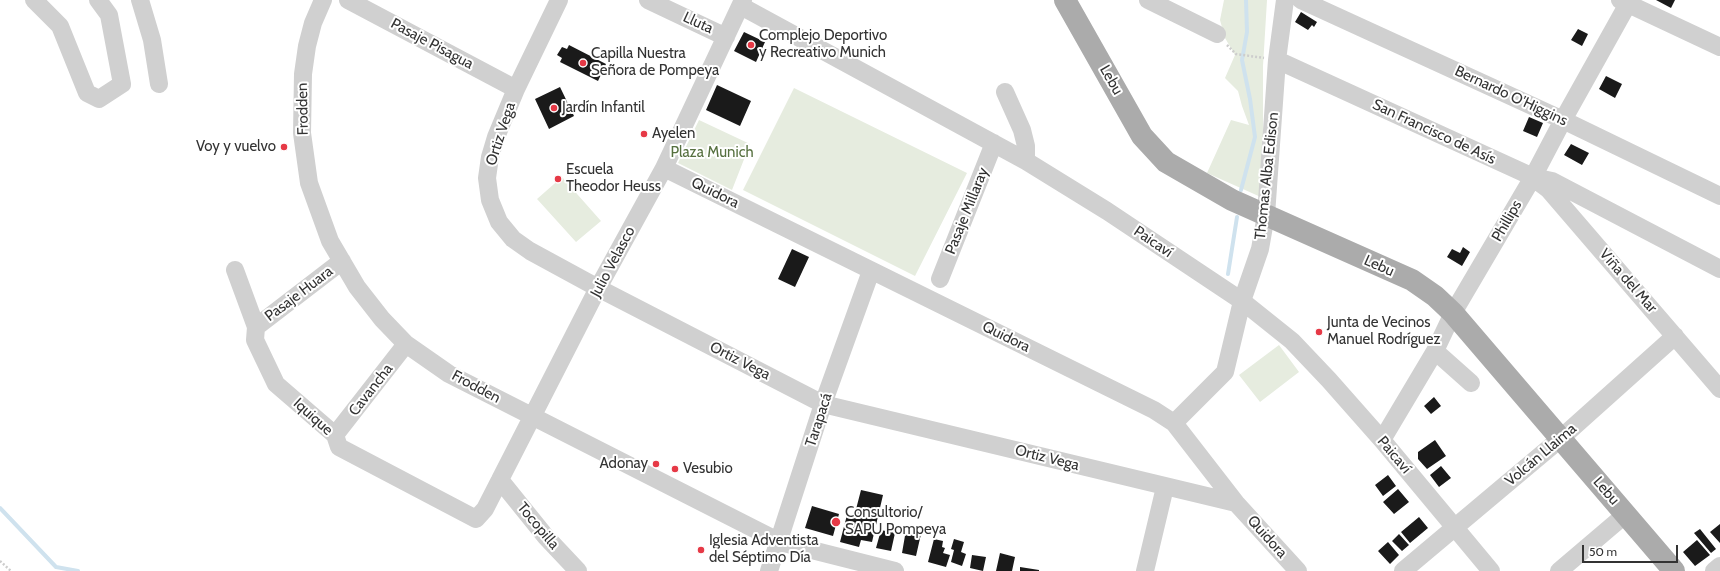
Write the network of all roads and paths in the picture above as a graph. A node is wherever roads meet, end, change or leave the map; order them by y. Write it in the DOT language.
graph roads {
  1 [pos="34,0"];
  2 [pos="98,0"];
  3 [pos="132,0"];
  4 [pos="323,0"];
  5 [pos="348,0"];
  6 [pos="559,0"];
  7 [pos="648,0"];
  8 [pos="1065,0"];
  9 [pos="1148,0"];
  10 [pos="1285,0"];
  11 [pos="1301,0"];
  12 [pos="1626,1"];
  13 [pos="742,3"];
  14 [pos="143,8"];
  15 [pos="1216,34"];
  16 [pos="726,37"];
  17 [pos="1720,47"];
  18 [pos="1277,60"];
  19 [pos="159,84"];
  20 [pos="516,89"];
  21 [pos="1005,92"];
  22 [pos="1563,120"];
  23 [pos="994,143"];
  24 [pos="1026,161"];
  25 [pos="664,168"];
  26 [pos="1533,177"];
  27 [pos="1720,196"];
  28 [pos="1266,216"];
  29 [pos="342,261"];
  30 [pos="1720,269"];
  31 [pos="235,270"];
  32 [pos="871,271"];
  33 [pos="940,279"];
  34 [pos="598,288"];
  35 [pos="1242,301"];
  36 [pos="1453,313"];
  37 [pos="256,327"];
  38 [pos="1675,336"];
  39 [pos="406,344"];
  40 [pos="1435,351"];
  41 [pos="1471,383"];
  42 [pos="1720,389"];
  43 [pos="823,404"];
  44 [pos="533,417"];
  45 [pos="1174,423"];
  46 [pos="335,435"];
  47 [pos="1560,439"];
  48 [pos="1382,440"];
  49 [pos="500,480"];
  50 [pos="1165,487"];
  51 [pos="1236,503"];
  52 [pos="1626,514"];
  53 [pos="476,519"];
  54 [pos="1454,528"];
  55 [pos="780,542"];
  56 [pos="0,560"];
  57 [pos="1720,566"];
  58 [pos="11,571"];
  59 [pos="578,571"];
  60 [pos="769,571"];
  61 [pos="896,571"];
  62 [pos="1146,571"];
  63 [pos="1298,571"];
  64 [pos="1403,571"];
  65 [pos="1491,571"];
  66 [pos="1559,571"];
  67 [pos="1674,571"];
  68 [pos="1714,571"];
  1 -- 2 [label="street"];
  3 -- 14 [label="street"];
  4 -- 29 [label="street, Frodden"];
  5 -- 20 [label="street, Pasaje Pisagua"];
  6 -- 20 [label="street, Ortiz Vega"];
  7 -- 16 [label="street, Lluta"];
  8 -- 28 [label="main road, Lebu"];
  9 -- 15 [label="street"];
  10 -- 18 [label="street, Thomas Alba Edison"];
  11 -- 22 [label="street, Bernardo O'Higgins"];
  12 -- 17 [label="street"];
  12 -- 22 [label="street, Phillips"];
  13 -- 16 [label="street, Julio Velasco"];
  13 -- 23 [label="street, Paicaví"];
  14 -- 19 [label="street"];
  15 -- 18 [label="path"];
  16 -- 25 [label="street, Julio Velasco"];
  18 -- 26 [label="street, San Francisco de Asís"];
  18 -- 28 [label="street, Thomas Alba Edison"];
  20 -- 34 [label="street, Ortiz Vega"];
  21 -- 24 [label="street"];
  22 -- 26 [label="street, Phillips"];
  22 -- 27 [label="street, Bernardo O'Higgins"];
  23 -- 24 [label="street, Paicaví"];
  23 -- 33 [label="street, Pasaje Millaray"];
  24 -- 35 [label="street, Paicaví"];
  25 -- 32 [label="street, Quidora"];
  25 -- 34 [label="street, Julio Velasco"];
  26 -- 30 [label="street, San Francisco de Asís"];
  26 -- 36 [label="street, Phillips"];
  26 -- 38 [label="street, Viña del Mar"];
  28 -- 35 [label="street, Thomas Alba Edison"];
  28 -- 36 [label="main road, Lebu"];
  29 -- 37 [label="street, Pasaje Huara"];
  29 -- 39 [label="street, Frodden"];
  31 -- 37 [label="street, Iquique"];
  32 -- 43 [label="street, Tarapacá"];
  32 -- 45 [label="street, Quidora"];
  34 -- 43 [label="street, Ortiz Vega"];
  34 -- 44 [label="street, Julio Velasco"];
  35 -- 45 [label="street, Thomas Alba Edison"];
  35 -- 48 [label="street, Paicaví"];
  36 -- 40 [label="street, Phillips"];
  36 -- 47 [label="main road, Lebu"];
  37 -- 46 [label="street, Iquique"];
  38 -- 42 [label="street, Viña del Mar"];
  38 -- 47 [label="street, Volcán Llaima"];
  39 -- 44 [label="street, Frodden"];
  39 -- 46 [label="street, Cavancha"];
  40 -- 41 [label="street"];
  40 -- 48 [label="street, Phillips"];
  43 -- 50 [label="street, Ortiz Vega"];
  43 -- 55 [label="street, Tarapacá"];
  44 -- 49 [label="street, Julio Velasco"];
  44 -- 55 [label="street, Frodden"];
  45 -- 51 [label="street, Quidora"];
  46 -- 53 [label="street, Iquique"];
  47 -- 52 [label="main road, Lebu"];
  47 -- 54 [label="street, Volcán Llaima"];
  48 -- 54 [label="street, Paicaví"];
  49 -- 53 [label="street, Julio Velasco"];
  49 -- 59 [label="street, Tocopilla"];
  50 -- 51 [label="street, Ortiz Vega"];
  50 -- 62 [label="street"];
  51 -- 63 [label="street, Quidora"];
  52 -- 66 [label="street"];
  52 -- 67 [label="main road, Lebu"];
  54 -- 64 [label="street, Volcán Llaima"];
  54 -- 65 [label="street, Paicaví"];
  55 -- 60 [label="street, Tarapacá"];
  55 -- 61 [label="street, Frodden"];
  56 -- 58 [label="path"];
  57 -- 68 [label="street"];
}
